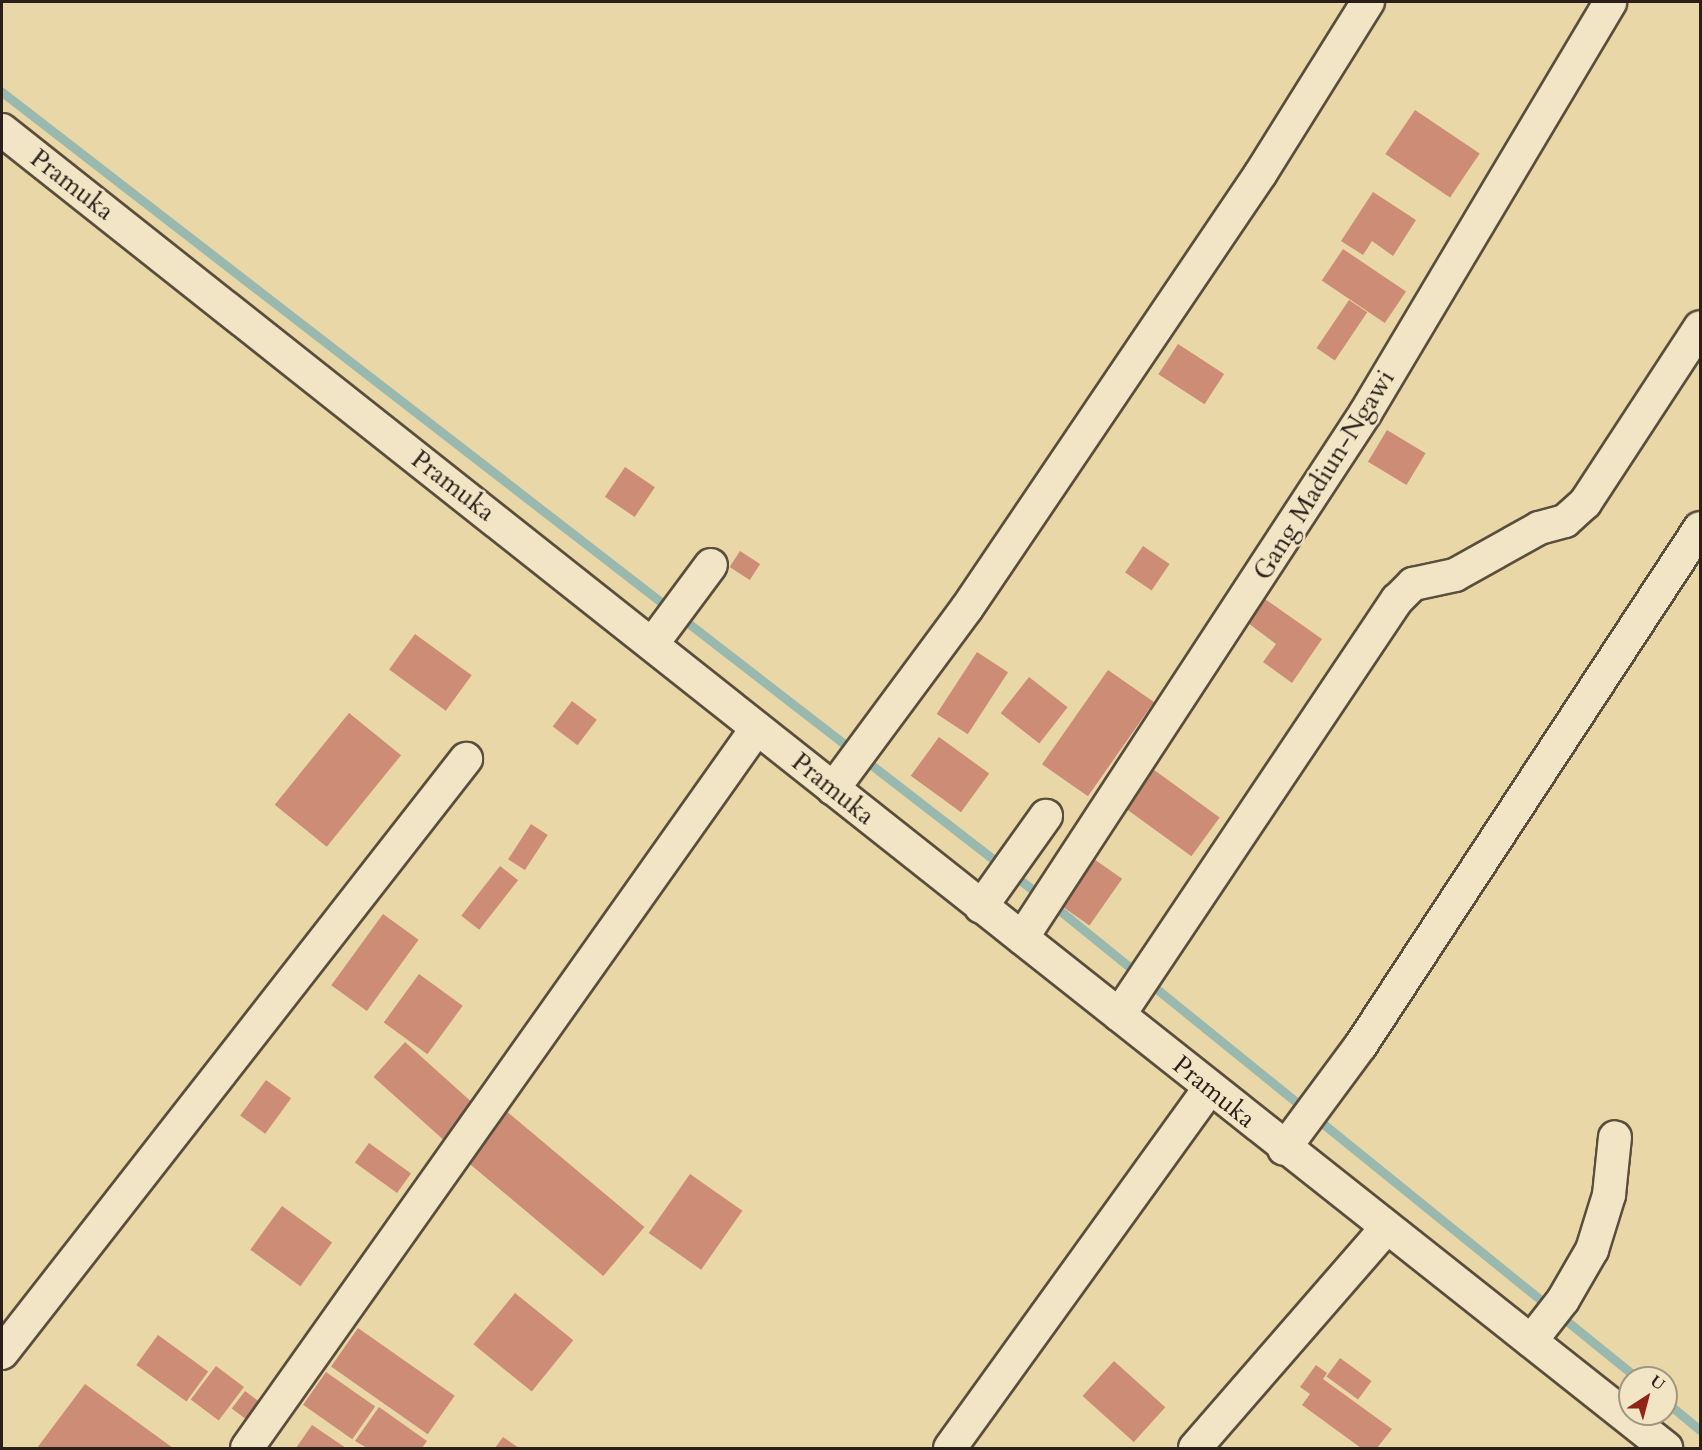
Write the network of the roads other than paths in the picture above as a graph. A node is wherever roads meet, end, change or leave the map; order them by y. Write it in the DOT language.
graph roads {
  1 [pos="1368,2"];
  2 [pos="1610,2"];
  3 [pos="2,130"];
  4 [pos="1701,327"];
  5 [pos="1701,528"];
  6 [pos="711,566"];
  7 [pos="660,634"];
  8 [pos="757,728"];
  9 [pos="466,759"];
  10 [pos="838,783"];
  11 [pos="1046,816"];
  12 [pos="989,896"];
  13 [pos="1030,928"];
  14 [pos="1127,1004"];
  15 [pos="1210,1088"];
  16 [pos="1615,1137"];
  17 [pos="1293,1138"];
  18 [pos="1386,1228"];
  19 [pos="1537,1334"];
  20 [pos="2,1353"];
  21 [pos="1646,1443"];
  22 [pos="247,1449"];
  23 [pos="950,1449"];
  24 [pos="1195,1449"];
  1 -- 10 [label="street"];
  2 -- 13 [label="street, Gang Madiun-Ngawi"];
  3 -- 7 [label="street, Pramuka"];
  4 -- 14 [label="street"];
  5 -- 17 [label="street"];
  6 -- 7 [label="street"];
  7 -- 8 [label="street, Pramuka"];
  8 -- 10 [label="street, Pramuka"];
  8 -- 22 [label="street"];
  9 -- 20 [label="street"];
  10 -- 12 [label="street, Pramuka"];
  11 -- 12 [label="street"];
  12 -- 13 [label="street, Pramuka"];
  13 -- 14 [label="street, Pramuka"];
  14 -- 15 [label="street, Pramuka"];
  15 -- 17 [label="street, Pramuka"];
  15 -- 23 [label="street"];
  16 -- 19 [label="street"];
  17 -- 18 [label="street, Pramuka"];
  18 -- 19 [label="street, Pramuka"];
  18 -- 24 [label="street"];
  19 -- 21 [label="street, Pramuka"];
}
